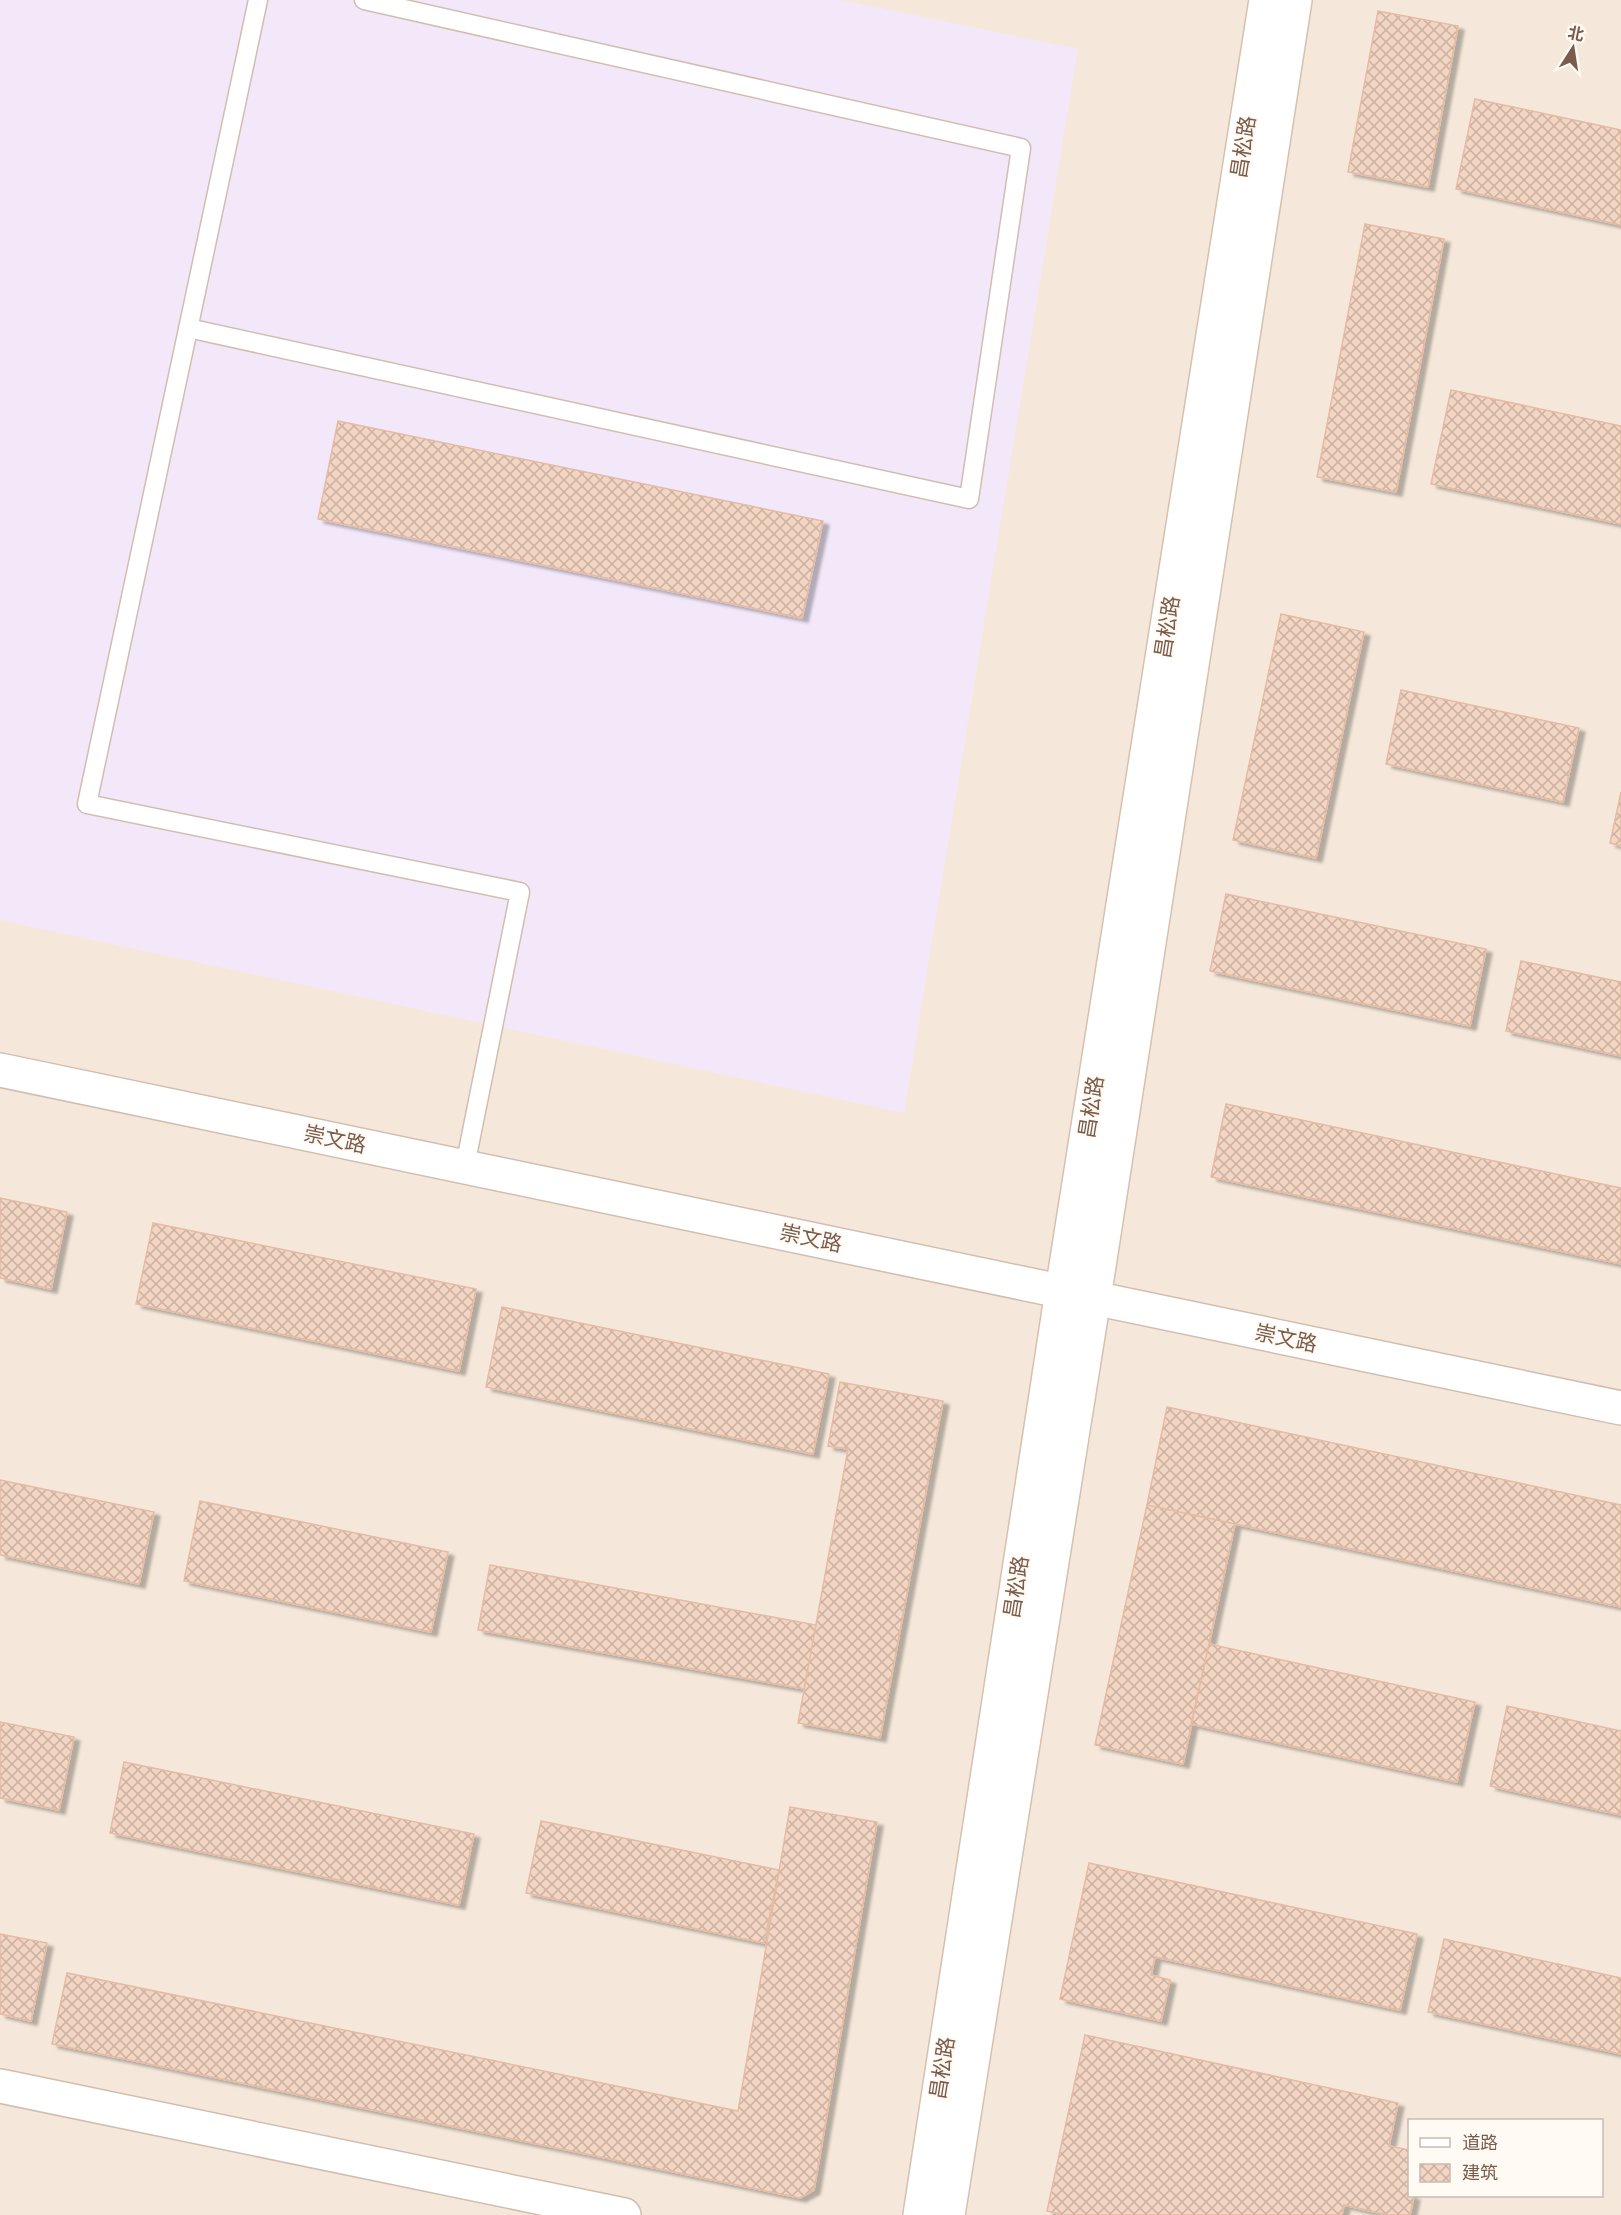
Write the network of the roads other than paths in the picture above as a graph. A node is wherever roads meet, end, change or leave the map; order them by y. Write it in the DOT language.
graph roads {
  1 [pos="258,0"];
  2 [pos="364,0"];
  3 [pos="1266,0"];
  4 [pos="1295,0"];
  5 [pos="188,328"];
  6 [pos="0,1070"];
  7 [pos="465,1166"];
  8 [pos="1062,1291"];
  9 [pos="1094,1298"];
  10 [pos="1621,1408"];
  11 [pos="0,2086"];
  12 [pos="624,2215"];
  13 [pos="920,2215"];
  14 [pos="948,2215"];
  1 -- 5 [label="lane"];
  2 -- 5 [label="lane"];
  3 -- 8 [label="main road, 昌松路"];
  4 -- 9 [label="main road, 昌松路"];
  5 -- 7 [label="lane"];
  6 -- 7 [label="main road, 崇文路"];
  7 -- 8 [label="main road, 崇文路"];
  8 -- 9 [label="main road, 崇文路"];
  8 -- 13 [label="main road, 昌松路"];
  9 -- 10 [label="main road, 崇文路"];
  9 -- 14 [label="main road, 昌松路"];
  11 -- 12 [label="main road"];
}
